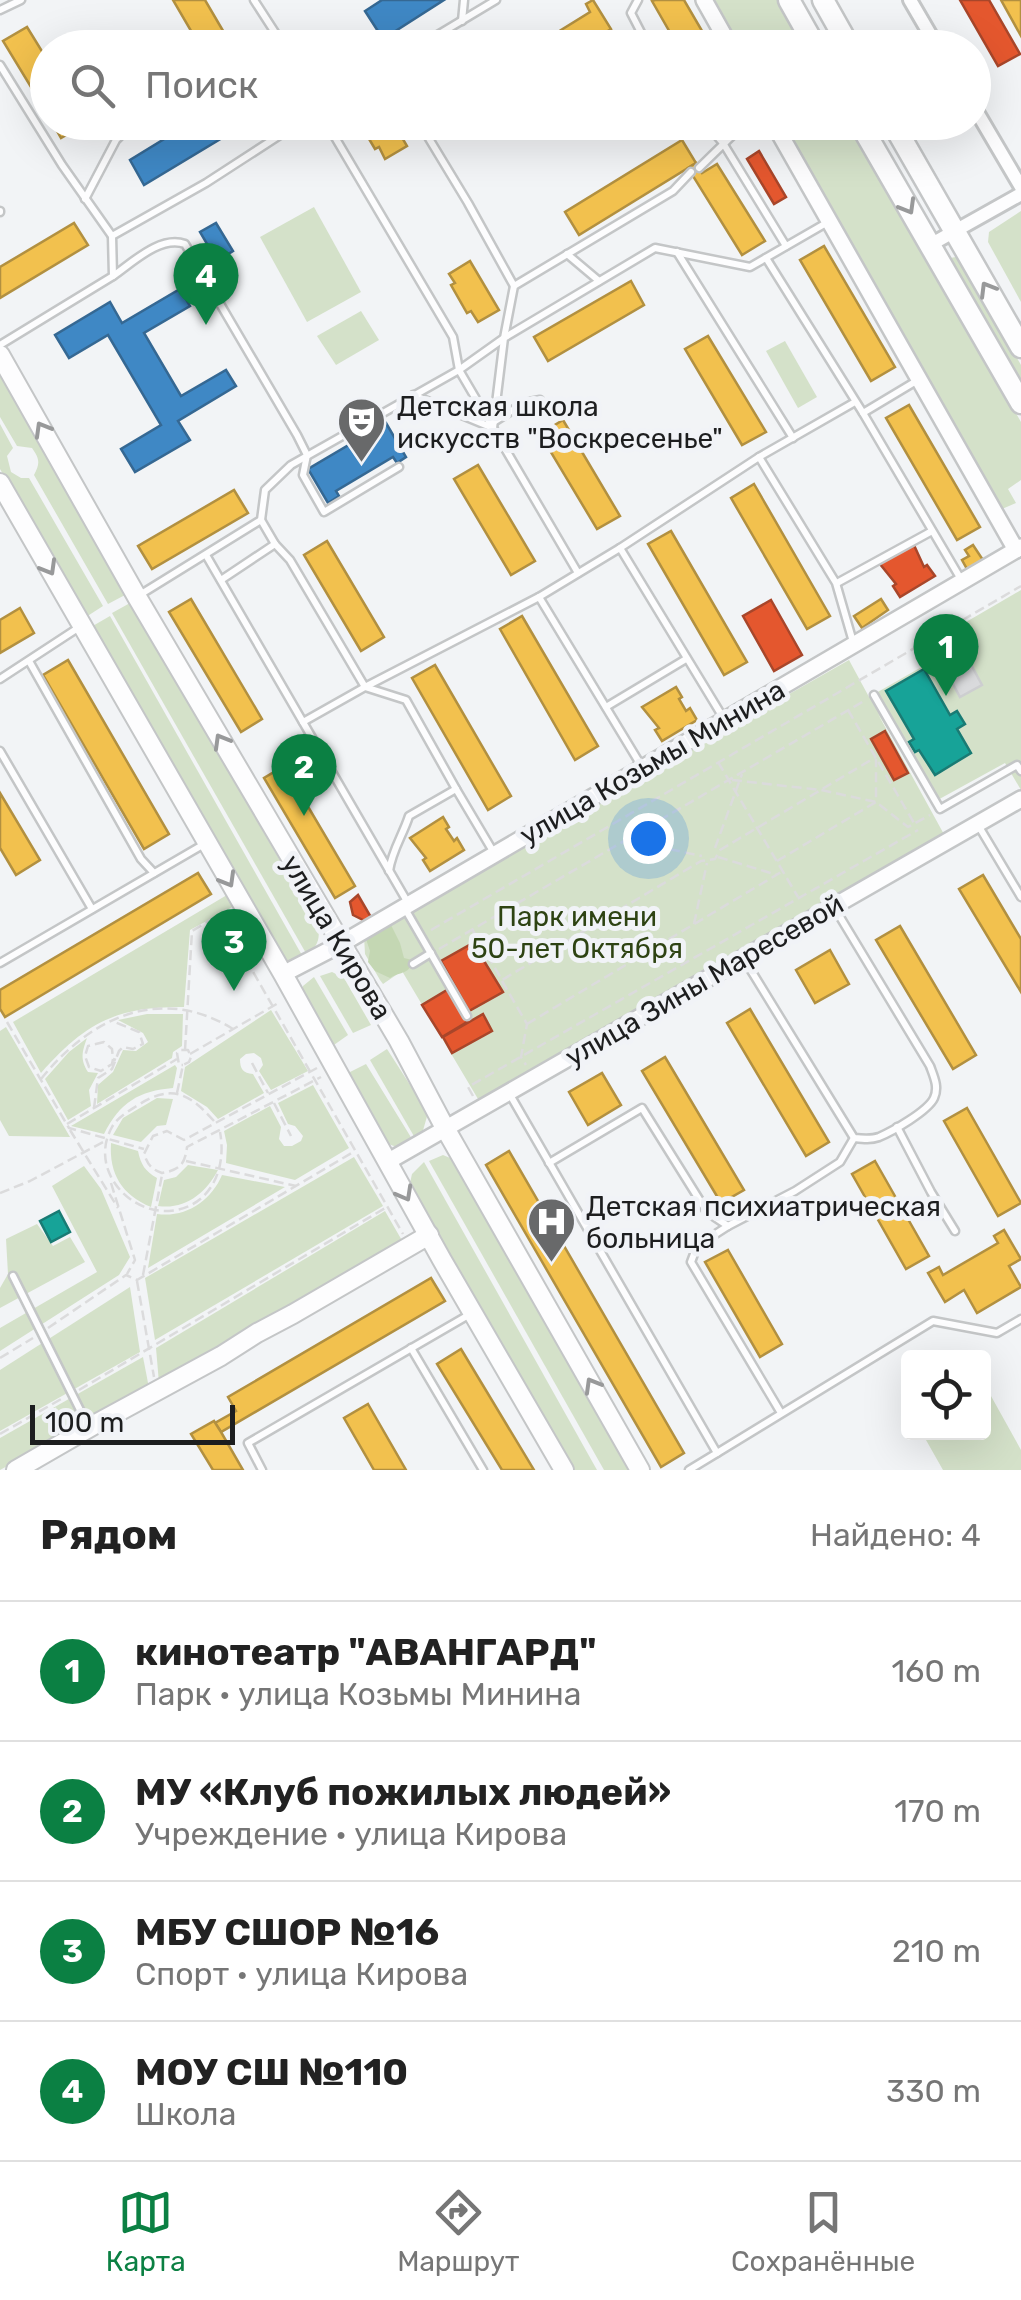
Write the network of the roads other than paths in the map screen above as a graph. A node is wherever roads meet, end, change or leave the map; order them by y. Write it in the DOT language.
graph roads {
  1 [pos="21,0"];
  2 [pos="254,0"];
  3 [pos="464,0"];
  4 [pos="496,0"];
  5 [pos="638,0"];
  6 [pos="704,0"];
  7 [pos="789,0"];
  8 [pos="823,0"];
  9 [pos="911,0"];
  10 [pos="0,10"];
  11 [pos="462,21"];
  12 [pos="273,30"];
  13 [pos="447,30"];
  14 [pos="640,30"];
  15 [pos="721,30"];
  16 [pos="806,30"];
  17 [pos="840,30"];
  18 [pos="928,30"];
  19 [pos="0,64"];
  20 [pos="30,113"];
  21 [pos="991,137"];
  22 [pos="47,140"];
  23 [pos="116,140"];
  24 [pos="272,140"];
  25 [pos="337,140"];
  26 [pos="430,140"];
  27 [pos="721,140"];
  28 [pos="727,140"];
  29 [pos="784,140"];
  30 [pos="869,140"];
  31 [pos="902,140"];
  32 [pos="724,143"];
  33 [pos="1021,190"];
  34 [pos="86,199"];
  35 [pos="830,221"];
  36 [pos="953,231"];
  37 [pos="112,236"];
  38 [pos="930,245"];
  39 [pos="786,246"];
  40 [pos="676,252"];
  41 [pos="568,254"];
  42 [pos="766,258"];
  43 [pos="112,276"];
  44 [pos="599,281"];
  45 [pos="514,286"];
  46 [pos="504,338"];
  47 [pos="0,345"];
  48 [pos="1021,347"];
  49 [pos="0,356"];
  50 [pos="458,370"];
  51 [pos="919,379"];
  52 [pos="413,395"];
  53 [pos="540,400"];
  54 [pos="855,402"];
  55 [pos="1021,402"];
  56 [pos="863,413"];
  57 [pos="492,424"];
  58 [pos="793,438"];
  59 [pos="306,456"];
  60 [pos="759,458"];
  61 [pos="400,467"];
  62 [pos="0,484"];
  63 [pos="262,520"];
  64 [pos="932,531"];
  65 [pos="275,544"];
  66 [pos="620,548"];
  67 [pos="1018,548"];
  68 [pos="206,555"];
  69 [pos="578,573"];
  70 [pos="221,580"];
  71 [pos="962,582"];
  72 [pos="836,583"];
  73 [pos="137,597"];
  74 [pos="539,597"];
  75 [pos="82,625"];
  76 [pos="853,645"];
  77 [pos="686,658"];
  78 [pos="28,661"];
  79 [pos="0,680"];
  80 [pos="364,686"];
  81 [pos="874,695"];
  82 [pos="606,707"];
  83 [pos="724,720"];
  84 [pos="302,722"];
  85 [pos="0,752"];
  86 [pos="643,768"];
  87 [pos="1021,771"];
  88 [pos="456,789"];
  89 [pos="1021,799"];
  90 [pos="977,824"];
  91 [pos="207,842"];
  92 [pos="494,854"];
  93 [pos="388,870"];
  94 [pos="154,873"];
  95 [pos="1021,897"];
  96 [pos="406,904"];
  97 [pos="834,906"];
  98 [pos="92,910"];
  99 [pos="340,944"];
  100 [pos="431,953"];
  101 [pos="744,958"];
  102 [pos="0,963"];
  103 [pos="413,964"];
  104 [pos="283,974"];
  105 [pos="468,1016"];
  106 [pos="508,1092"];
  107 [pos="897,1127"];
  108 [pos="445,1128"];
  109 [pos="854,1138"];
  110 [pos="387,1162"];
  111 [pos="549,1163"];
  112 [pos="728,1226"];
  113 [pos="955,1231"];
  114 [pos="428,1235"];
  115 [pos="12,1276"];
  116 [pos="473,1312"];
  117 [pos="1021,1319"];
  118 [pos="411,1348"];
  119 [pos="782,1413"];
  120 [pos="89,1428"];
  121 [pos="717,1454"];
  122 [pos="27,1467"];
  123 [pos="262,1470"];
  124 [pos="483,1470"];
  125 [pos="564,1470"];
  126 [pos="640,1470"];
  127 [pos="689,1470"];
  1 -- 10 [label="lane"];
  2 -- 12 [label="lane"];
  3 -- 11 [label="lane"];
  4 -- 11 [label="lane"];
  5 -- 14 [label="lane"];
  6 -- 15 [label="street"];
  7 -- 16 [label="highway"];
  8 -- 17 [label="highway"];
  9 -- 18 [label="street"];
  11 -- 13 [label="lane"];
  19 -- 20 [label="lane"];
  21 -- 33 [label="street"];
  22 -- 34 [label="lane"];
  23 -- 34 [label="lane"];
  24 -- 37 [label="lane"];
  25 -- 50 [label="lane"];
  26 -- 45 [label="lane"];
  27 -- 32 [label="lane"];
  28 -- 32 [label="lane"];
  29 -- 35 [label="street"];
  30 -- 38 [label="highway, one-way"];
  31 -- 36 [label="highway"];
  32 -- 39 [label="lane"];
  32 -- 41 [label="lane"];
  33 -- 36 [label="street"];
  34 -- 37 [label="lane"];
  35 -- 39 [label="lane"];
  35 -- 51 [label="street"];
  36 -- 38 [label="street"];
  48 -- 36 [label="highway, one-way"];
  37 -- 43 [label="lane"];
  38 -- 55 [label="highway"];
  39 -- 42 [label="lane"];
  40 -- 42 [label="lane"];
  40 -- 44 [label="lane"];
  40 -- 58 [label="lane"];
  41 -- 44 [label="lane"];
  41 -- 45 [label="lane"];
  42 -- 54 [label="lane"];
  43 -- 47 [label="lane"];
  43 -- 59 [label="lane"];
  44 -- 46 [label="lane"];
  45 -- 46 [label="lane"];
  46 -- 50 [label="lane"];
  46 -- 57 [label="lane"];
  73 -- 49 [label="main road, улица Кирова, one-way"];
  50 -- 52 [label="lane"];
  50 -- 57 [label="lane"];
  51 -- 56 [label="lane"];
  51 -- 67 [label="street"];
  52 -- 57 [label="lane"];
  52 -- 59 [label="lane"];
  53 -- 57 [label="lane"];
  54 -- 56 [label="lane"];
  54 -- 58 [label="lane"];
  56 -- 64 [label="lane"];
  57 -- 69 [label="lane"];
  58 -- 60 [label="lane"];
  59 -- 61 [label="lane"];
  59 -- 63 [label="lane"];
  60 -- 66 [label="lane"];
  60 -- 72 [label="lane"];
  62 -- 75 [label="main road, one-way"];
  63 -- 65 [label="lane"];
  63 -- 68 [label="lane"];
  64 -- 71 [label="lane"];
  64 -- 72 [label="lane"];
  65 -- 70 [label="lane"];
  65 -- 80 [label="lane"];
  66 -- 69 [label="lane"];
  66 -- 77 [label="lane"];
  67 -- 71 [label="street, улица Козьмы Минина"];
  68 -- 70 [label="lane"];
  68 -- 73 [label="lane"];
  69 -- 74 [label="lane"];
  70 -- 84 [label="lane"];
  71 -- 76 [label="street, улица Козьмы Минина"];
  72 -- 76 [label="lane"];
  99 -- 73 [label="main road, улица Кирова, one-way"];
  74 -- 80 [label="lane"];
  74 -- 82 [label="lane"];
  75 -- 78 [label="lane"];
  75 -- 91 [label="main road"];
  76 -- 83 [label="street, улица Козьмы Минина"];
  77 -- 82 [label="lane"];
  77 -- 83 [label="lane"];
  78 -- 79 [label="lane"];
  78 -- 94 [label="lane"];
  80 -- 84 [label="lane"];
  80 -- 88 [label="lane"];
  81 -- 87 [label="lane"];
  82 -- 86 [label="lane"];
  83 -- 86 [label="street, улица Козьмы Минина"];
  84 -- 93 [label="lane"];
  85 -- 98 [label="lane"];
  86 -- 92 [label="street, улица Козьмы Минина"];
  88 -- 92 [label="lane"];
  88 -- 93 [label="lane"];
  89 -- 90 [label="street, улица Зины Маресевой"];
  90 -- 95 [label="lane"];
  90 -- 97 [label="street, улица Зины Маресевой"];
  91 -- 94 [label="lane"];
  91 -- 104 [label="main road, one-way"];
  92 -- 96 [label="street, улица Козьмы Минина"];
  93 -- 96 [label="lane"];
  94 -- 98 [label="lane"];
  96 -- 99 [label="street, улица Козьмы Минина"];
  96 -- 100 [label="lane"];
  97 -- 101 [label="street, улица Зины Маресевой"];
  97 -- 107 [label="lane"];
  98 -- 102 [label="lane"];
  99 -- 104 [label="street, улица Козьмы Минина"];
  99 -- 108 [label="main road, улица Кирова"];
  100 -- 103 [label="lane"];
  100 -- 105 [label="lane"];
  101 -- 106 [label="street, улица Зины Маресевой"];
  101 -- 109 [label="lane"];
  104 -- 110 [label="main road"];
  106 -- 108 [label="street, улица Зины Маресевой"];
  106 -- 111 [label="lane"];
  107 -- 109 [label="lane"];
  107 -- 113 [label="lane"];
  108 -- 110 [label="street, улица Зины Маресевой"];
  126 -- 108 [label="main road, улица Кирова, one-way"];
  109 -- 112 [label="lane"];
  110 -- 114 [label="main road, one-way"];
  111 -- 112 [label="lane"];
  111 -- 121 [label="lane"];
  112 -- 119 [label="lane"];
  114 -- 116 [label="main road"];
  114 -- 120 [label="main road"];
  115 -- 120 [label="lane"];
  116 -- 118 [label="lane"];
  116 -- 125 [label="main road"];
  117 -- 119 [label="lane"];
  118 -- 123 [label="lane"];
  118 -- 124 [label="lane"];
  119 -- 121 [label="lane"];
  120 -- 122 [label="main road"];
  121 -- 127 [label="lane"];
}
